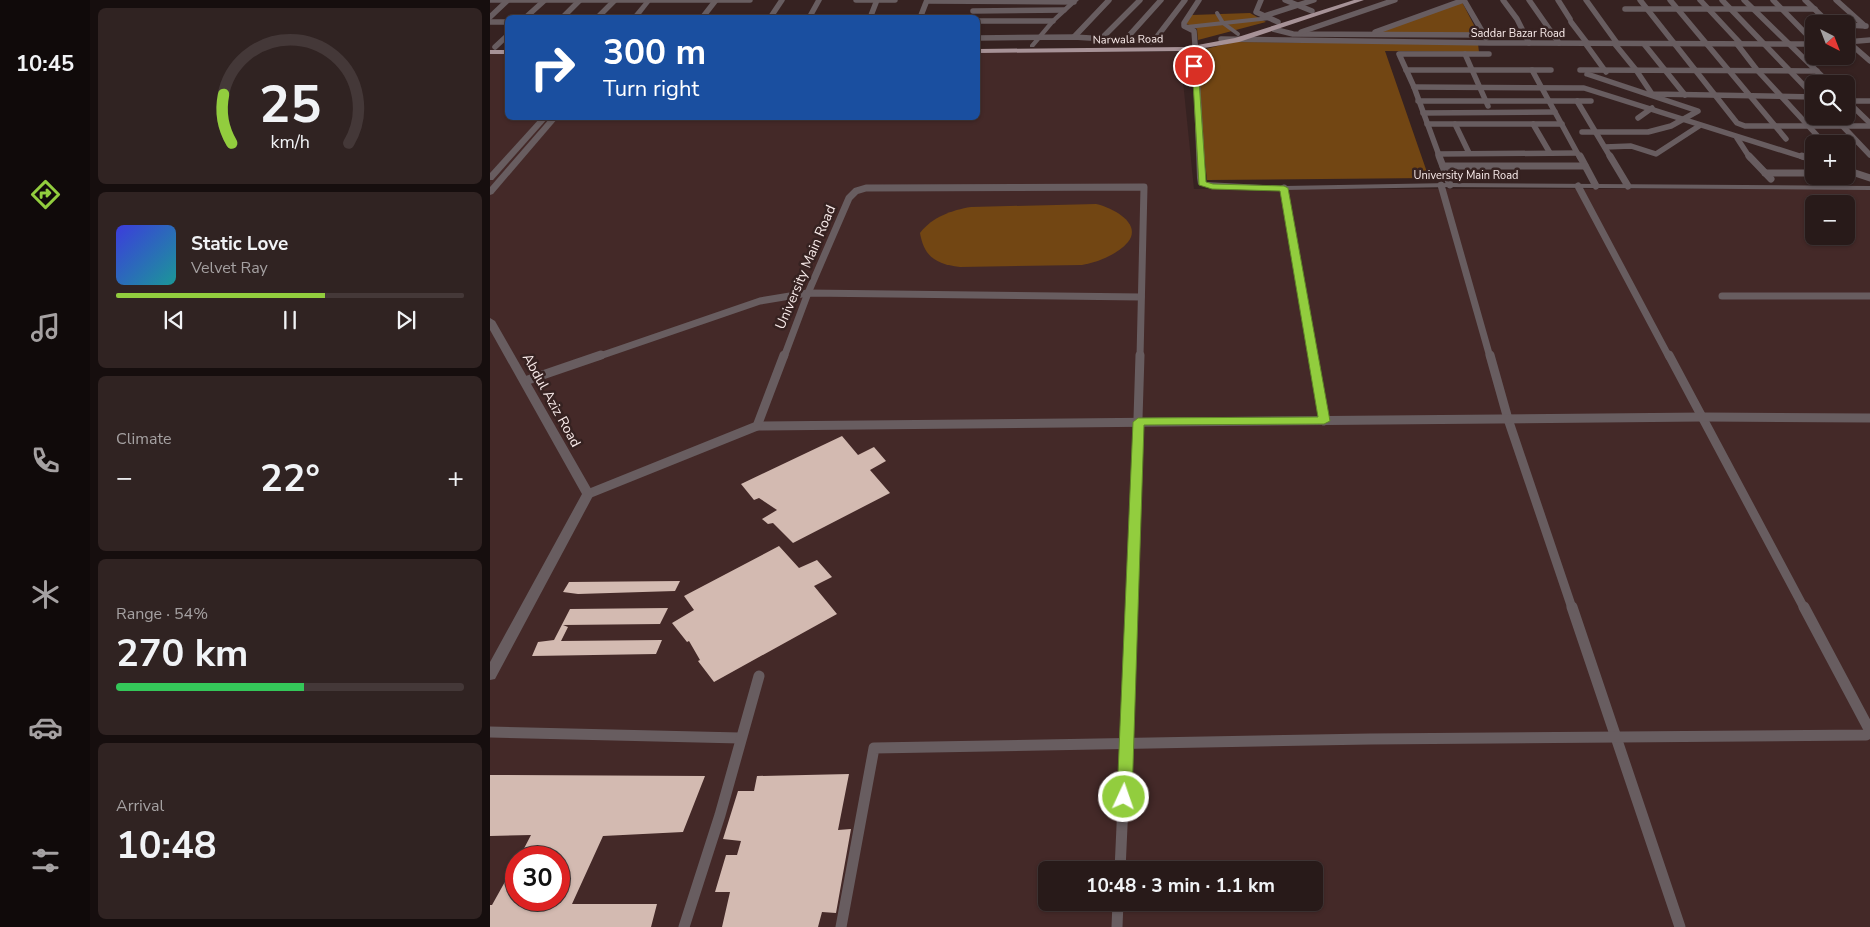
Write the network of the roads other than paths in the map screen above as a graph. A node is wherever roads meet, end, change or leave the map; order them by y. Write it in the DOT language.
graph roads {
  1 [pos="490,0"];
  2 [pos="508,0"];
  3 [pos="545,0"];
  4 [pos="580,0"];
  5 [pos="614,0"];
  6 [pos="649,0"];
  7 [pos="681,0"];
  8 [pos="706,0"];
  9 [pos="716,0"];
  10 [pos="732,0"];
  11 [pos="750,0"];
  12 [pos="782,0"];
  13 [pos="819,0"];
  14 [pos="856,0"];
  15 [pos="865,0"];
  16 [pos="877,0"];
  17 [pos="894,0"];
  18 [pos="927,0"];
  19 [pos="1109,0"];
  20 [pos="1140,0"];
  21 [pos="1161,0"];
  22 [pos="1185,0"];
  23 [pos="1199,0"];
  24 [pos="1261,0"];
  25 [pos="1285,0"];
  26 [pos="1314,0"];
  27 [pos="1346,0"];
  28 [pos="1361,0"];
  29 [pos="1395,0"];
  30 [pos="1464,0"];
  31 [pos="1503,0"];
  32 [pos="1529,0"];
  33 [pos="1558,0"];
  34 [pos="1586,0"];
  35 [pos="1640,0"];
  36 [pos="1670,0"];
  37 [pos="1700,0"];
  38 [pos="1722,0"];
  39 [pos="1744,0"];
  40 [pos="1773,0"];
  41 [pos="1805,0"];
  42 [pos="1836,0"];
  43 [pos="976,1"];
  44 [pos="993,1"];
  45 [pos="1075,1"];
  46 [pos="1298,5"];
  47 [pos="1625,9"];
  48 [pos="1647,9"];
  49 [pos="1678,9"];
  50 [pos="1708,9"];
  51 [pos="1730,9"];
  52 [pos="1753,9"];
  53 [pos="1782,9"];
  54 [pos="1815,9"];
  55 [pos="1064,10"];
  56 [pos="972,11"];
  57 [pos="1312,12"];
  58 [pos="1217,13"];
  59 [pos="529,15"];
  60 [pos="565,15"];
  61 [pos="600,15"];
  62 [pos="636,15"];
  63 [pos="704,15"];
  64 [pos="772,15"];
  65 [pos="812,15"];
  66 [pos="871,15"];
  67 [pos="921,15"];
  68 [pos="971,15"];
  69 [pos="1821,15"];
  70 [pos="490,17"];
  71 [pos="1267,17"];
  72 [pos="980,21"];
  73 [pos="1053,21"];
  74 [pos="490,22"];
  75 [pos="505,22"];
  76 [pos="1278,22"];
  77 [pos="1223,23"];
  78 [pos="1855,25"];
  79 [pos="1868,26"];
  80 [pos="1187,27"];
  81 [pos="1273,29"];
  82 [pos="1805,33"];
  83 [pos="1293,34"];
  84 [pos="1368,34"];
  85 [pos="1484,35"];
  86 [pos="1074,37"];
  87 [pos="1237,37"];
  88 [pos="505,38"];
  89 [pos="980,38"];
  90 [pos="1038,38"];
  91 [pos="1102,38"];
  92 [pos="1125,40"];
  93 [pos="1870,40"];
  94 [pos="1855,41"];
  95 [pos="1489,43"];
  96 [pos="1529,43"];
  97 [pos="1559,43"];
  98 [pos="1586,43"];
  99 [pos="1615,43"];
  100 [pos="1805,43"];
  101 [pos="1644,44"];
  102 [pos="1674,44"];
  103 [pos="1708,44"];
  104 [pos="1738,44"];
  105 [pos="1764,44"];
  106 [pos="1790,44"];
  107 [pos="980,46"];
  108 [pos="1032,46"];
  109 [pos="1194,46"];
  110 [pos="505,47"];
  111 [pos="1855,48"];
  112 [pos="492,49"];
  113 [pos="505,51"];
  114 [pos="980,51"];
  115 [pos="1861,53"];
  116 [pos="1870,53"];
  117 [pos="1465,54"];
  118 [pos="1489,54"];
  119 [pos="1870,61"];
  120 [pos="1727,69"];
  121 [pos="1406,70"];
  122 [pos="1471,70"];
  123 [pos="1532,70"];
  124 [pos="1550,70"];
  125 [pos="1580,70"];
  126 [pos="1604,70"];
  127 [pos="1636,70"];
  128 [pos="1666,70"];
  129 [pos="1697,70"];
  130 [pos="1757,70"];
  131 [pos="1790,71"];
  132 [pos="1817,71"];
  133 [pos="1587,74"];
  134 [pos="1821,75"];
  135 [pos="1613,82"];
  136 [pos="1414,87"];
  137 [pos="1478,87"];
  138 [pos="1805,87"];
  139 [pos="1542,88"];
  140 [pos="1629,88"];
  141 [pos="1685,95"];
  142 [pos="1716,96"];
  143 [pos="1749,96"];
  144 [pos="1805,96"];
  145 [pos="1612,97"];
  146 [pos="1781,97"];
  147 [pos="1664,100"];
  148 [pos="1855,100"];
  149 [pos="1418,101"];
  150 [pos="1486,101"];
  151 [pos="1549,101"];
  152 [pos="1577,101"];
  153 [pos="1591,101"];
  154 [pos="1870,101"];
  155 [pos="1855,108"];
  156 [pos="1650,110"];
  157 [pos="1555,112"];
  158 [pos="1422,113"];
  159 [pos="1491,113"];
  160 [pos="1638,118"];
  161 [pos="542,120"];
  162 [pos="552,120"];
  163 [pos="1682,120"];
  164 [pos="1805,123"];
  165 [pos="1427,124"];
  166 [pos="1455,124"];
  167 [pos="1496,124"];
  168 [pos="1533,124"];
  169 [pos="1562,124"];
  170 [pos="1870,124"];
  171 [pos="1774,125"];
  172 [pos="1805,125"];
  173 [pos="1807,125"];
  174 [pos="1699,126"];
  175 [pos="1842,126"];
  176 [pos="1582,132"];
  177 [pos="1596,132"];
  178 [pos="530,133"];
  179 [pos="541,133"];
  180 [pos="1816,135"];
  181 [pos="1737,138"];
  182 [pos="1786,139"];
  183 [pos="1605,147"];
  184 [pos="1550,153"];
  185 [pos="1577,153"];
  186 [pos="1438,154"];
  187 [pos="1469,154"];
  188 [pos="1870,155"];
  189 [pos="1805,157"];
  190 [pos="1442,166"];
  191 [pos="1585,166"];
  192 [pos="507,172"];
  193 [pos="1765,173"];
  194 [pos="1805,173"];
  195 [pos="1855,174"];
  196 [pos="492,175"];
  197 [pos="1870,178"];
  198 [pos="1771,179"];
  199 [pos="1445,185"];
  200 [pos="1578,186"];
  201 [pos="1596,186"];
  202 [pos="1628,186"];
  203 [pos="1284,188"];
  204 [pos="1870,188"];
  205 [pos="490,192"];
  206 [pos="808,293"];
  207 [pos="1722,296"];
  208 [pos="1870,296"];
  209 [pos="1141,297"];
  210 [pos="490,322"];
  211 [pos="525,382"];
  212 [pos="1703,417"];
  213 [pos="1870,418"];
  214 [pos="1508,419"];
  215 [pos="1324,421"];
  216 [pos="1138,422"];
  217 [pos="757,426"];
  218 [pos="588,494"];
  219 [pos="490,675"];
  220 [pos="759,676"];
  221 [pos="490,732"];
  222 [pos="1870,732"];
  223 [pos="1614,736"];
  224 [pos="740,738"];
  225 [pos="1127,742"];
  226 [pos="1120,861"];
  227 [pos="1118,911"];
  228 [pos="684,927"];
  229 [pos="841,927"];
  230 [pos="1117,927"];
  231 [pos="1680,927"];
  1 -- 2 [label="street"];
  2 -- 3 [label="street"];
  2 -- 70 [label="street"];
  3 -- 4 [label="street"];
  3 -- 59 [label="street"];
  4 -- 5 [label="street"];
  4 -- 60 [label="street"];
  5 -- 6 [label="street"];
  5 -- 61 [label="street"];
  6 -- 7 [label="street"];
  6 -- 62 [label="street"];
  7 -- 8 [label="street"];
  8 -- 9 [label="street"];
  9 -- 10 [label="street"];
  9 -- 63 [label="street"];
  10 -- 11 [label="street"];
  12 -- 64 [label="street"];
  13 -- 65 [label="street"];
  14 -- 15 [label="street"];
  15 -- 16 [label="street"];
  16 -- 17 [label="street"];
  16 -- 66 [label="street"];
  18 -- 43 [label="street"];
  18 -- 67 [label="street"];
  19 -- 86 [label="street"];
  20 -- 91 [label="street"];
  21 -- 92 [label="street"];
  22 -- 92 [label="street"];
  23 -- 80 [label="street"];
  24 -- 71 [label="street"];
  25 -- 46 [label="street"];
  26 -- 46 [label="street"];
  27 -- 57 [label="main road, Narwala Road"];
  28 -- 81 [label="main road, Narwala Road"];
  29 -- 83 [label="street"];
  30 -- 84 [label="street"];
  30 -- 85 [label="street"];
  31 -- 96 [label="street"];
  32 -- 97 [label="street"];
  33 -- 98 [label="street"];
  34 -- 99 [label="street"];
  35 -- 48 [label="street"];
  36 -- 49 [label="street"];
  37 -- 50 [label="street"];
  38 -- 51 [label="street"];
  39 -- 52 [label="street"];
  40 -- 53 [label="street"];
  41 -- 54 [label="street"];
  42 -- 79 [label="street"];
  43 -- 44 [label="street"];
  43 -- 56 [label="street"];
  44 -- 45 [label="street"];
  45 -- 55 [label="street"];
  46 -- 57 [label="street"];
  46 -- 71 [label="street"];
  47 -- 48 [label="street"];
  48 -- 49 [label="street"];
  48 -- 102 [label="street"];
  49 -- 50 [label="street"];
  49 -- 103 [label="street"];
  50 -- 51 [label="street"];
  50 -- 104 [label="street"];
  51 -- 52 [label="street"];
  51 -- 105 [label="street"];
  52 -- 53 [label="street"];
  52 -- 106 [label="street"];
  53 -- 54 [label="street"];
  53 -- 82 [label="street"];
  54 -- 69 [label="street"];
  55 -- 56 [label="street"];
  55 -- 73 [label="street"];
  56 -- 68 [label="street"];
  57 -- 76 [label="main road, Narwala Road"];
  58 -- 77 [label="street"];
  71 -- 76 [label="street"];
  71 -- 77 [label="street"];
  72 -- 73 [label="street"];
  73 -- 90 [label="street"];
  74 -- 75 [label="street"];
  76 -- 87 [label="main road, Narwala Road"];
  77 -- 80 [label="street"];
  77 -- 87 [label="street"];
  78 -- 79 [label="street"];
  80 -- 109 [label="street"];
  81 -- 83 [label="street"];
  81 -- 87 [label="main road, Narwala Road"];
  83 -- 84 [label="street"];
  84 -- 85 [label="street"];
  85 -- 95 [label="street"];
  86 -- 90 [label="street"];
  86 -- 91 [label="street"];
  87 -- 95 [label="street, Saddar Bazar Road"];
  87 -- 109 [label="main road, Narwala Road"];
  87 -- 109 [label="main road, Narwala Road"];
  88 -- 112 [label="street"];
  89 -- 90 [label="street"];
  90 -- 108 [label="street"];
  91 -- 92 [label="street"];
  93 -- 94 [label="street"];
  95 -- 96 [label="street, Saddar Bazar Road"];
  96 -- 97 [label="street, Saddar Bazar Road"];
  97 -- 98 [label="street, Saddar Bazar Road"];
  98 -- 99 [label="street, Saddar Bazar Road"];
  98 -- 126 [label="street"];
  99 -- 101 [label="street, Saddar Bazar Road"];
  99 -- 127 [label="street"];
  100 -- 106 [label="street, Saddar Bazar Road"];
  101 -- 102 [label="street, Saddar Bazar Road"];
  101 -- 128 [label="street"];
  102 -- 103 [label="street, Saddar Bazar Road"];
  102 -- 129 [label="street"];
  103 -- 104 [label="street, Saddar Bazar Road"];
  103 -- 120 [label="street"];
  104 -- 105 [label="street, Saddar Bazar Road"];
  104 -- 130 [label="street"];
  105 -- 106 [label="street, Saddar Bazar Road"];
  105 -- 131 [label="street"];
  106 -- 132 [label="street"];
  107 -- 108 [label="main road, Narwala Road"];
  108 -- 109 [label="main road, Narwala Road"];
  109 -- 114 [label="main road, Narwala Road"];
  109 -- 203 [label="street, University Main Road"];
  110 -- 112 [label="main road"];
  111 -- 115 [label="street"];
  112 -- 113 [label="main road"];
  115 -- 116 [label="street"];
  115 -- 119 [label="street"];
  117 -- 118 [label="street"];
  117 -- 121 [label="street"];
  117 -- 122 [label="street"];
  120 -- 129 [label="street"];
  120 -- 130 [label="street"];
  120 -- 143 [label="street"];
  121 -- 122 [label="street"];
  121 -- 136 [label="street"];
  122 -- 123 [label="street"];
  122 -- 137 [label="street"];
  123 -- 124 [label="street"];
  123 -- 139 [label="street"];
  125 -- 126 [label="street"];
  126 -- 127 [label="street"];
  126 -- 135 [label="street"];
  127 -- 128 [label="street"];
  127 -- 141 [label="street"];
  128 -- 129 [label="street"];
  128 -- 141 [label="street"];
  129 -- 142 [label="street"];
  130 -- 131 [label="street"];
  130 -- 146 [label="street"];
  131 -- 132 [label="street"];
  131 -- 138 [label="street"];
  132 -- 134 [label="street"];
  133 -- 135 [label="street"];
  135 -- 140 [label="street"];
  136 -- 137 [label="street"];
  136 -- 149 [label="street"];
  137 -- 139 [label="street"];
  137 -- 150 [label="street"];
  139 -- 145 [label="street"];
  139 -- 151 [label="street"];
  140 -- 145 [label="street"];
  140 -- 147 [label="street"];
  141 -- 142 [label="street"];
  142 -- 143 [label="street"];
  142 -- 171 [label="street"];
  143 -- 146 [label="street"];
  143 -- 171 [label="street"];
  144 -- 146 [label="street"];
  145 -- 156 [label="street"];
  146 -- 164 [label="street"];
  147 -- 156 [label="street"];
  147 -- 163 [label="street"];
  148 -- 154 [label="street"];
  149 -- 150 [label="street"];
  149 -- 158 [label="street"];
  150 -- 151 [label="street"];
  150 -- 159 [label="street"];
  151 -- 152 [label="street"];
  151 -- 157 [label="street"];
  152 -- 153 [label="street"];
  152 -- 177 [label="street"];
  155 -- 170 [label="street"];
  156 -- 160 [label="street"];
  156 -- 163 [label="street"];
  157 -- 159 [label="street"];
  157 -- 169 [label="street"];
  158 -- 159 [label="street"];
  158 -- 165 [label="street"];
  159 -- 167 [label="street"];
  161 -- 178 [label="street"];
  162 -- 179 [label="street"];
  163 -- 174 [label="street"];
  163 -- 177 [label="street"];
  165 -- 166 [label="street"];
  165 -- 186 [label="street"];
  166 -- 167 [label="street"];
  166 -- 187 [label="street"];
  167 -- 168 [label="street"];
  168 -- 169 [label="street"];
  168 -- 184 [label="street"];
  169 -- 185 [label="street"];
  170 -- 175 [label="street"];
  171 -- 172 [label="street"];
  171 -- 182 [label="street"];
  173 -- 175 [label="street"];
  173 -- 180 [label="street"];
  174 -- 181 [label="street"];
  174 -- 183 [label="street"];
  175 -- 188 [label="street"];
  176 -- 177 [label="street"];
  177 -- 183 [label="street"];
  178 -- 179 [label="street"];
  178 -- 196 [label="street"];
  179 -- 192 [label="street"];
  181 -- 189 [label="street"];
  181 -- 193 [label="street"];
  183 -- 202 [label="street"];
  184 -- 185 [label="street"];
  184 -- 187 [label="street"];
  185 -- 191 [label="street"];
  186 -- 187 [label="street"];
  186 -- 190 [label="street"];
  190 -- 191 [label="street"];
  190 -- 199 [label="street"];
  191 -- 201 [label="street"];
  192 -- 196 [label="street"];
  192 -- 205 [label="street"];
  193 -- 194 [label="street"];
  193 -- 198 [label="street"];
  195 -- 197 [label="street"];
  199 -- 200 [label="street, University Main Road"];
  199 -- 203 [label="street, University Main Road"];
  199 -- 214 [label="street"];
  200 -- 201 [label="street, University Main Road"];
  200 -- 212 [label="street"];
  201 -- 202 [label="street, University Main Road"];
  202 -- 204 [label="street, University Main Road"];
  203 -- 215 [label="street"];
  206 -- 209 [label="street"];
  206 -- 209 [label="street, University Main Road"];
  206 -- 211 [label="street"];
  206 -- 217 [label="street, University Main Road"];
  207 -- 208 [label="street"];
  209 -- 216 [label="street"];
  210 -- 211 [label="street, Abdul Aziz Road"];
  211 -- 218 [label="street, Abdul Aziz Road"];
  212 -- 213 [label="street"];
  212 -- 214 [label="street"];
  212 -- 222 [label="street"];
  214 -- 215 [label="street"];
  214 -- 223 [label="street"];
  215 -- 216 [label="street"];
  216 -- 217 [label="street"];
  216 -- 225 [label="street"];
  217 -- 218 [label="street"];
  218 -- 219 [label="street"];
  220 -- 224 [label="street"];
  221 -- 224 [label="street"];
  222 -- 223 [label="street"];
  223 -- 225 [label="street"];
  223 -- 231 [label="street"];
  224 -- 228 [label="street"];
  225 -- 226 [label="street"];
  225 -- 229 [label="street"];
  227 -- 230 [label="street"];
}
